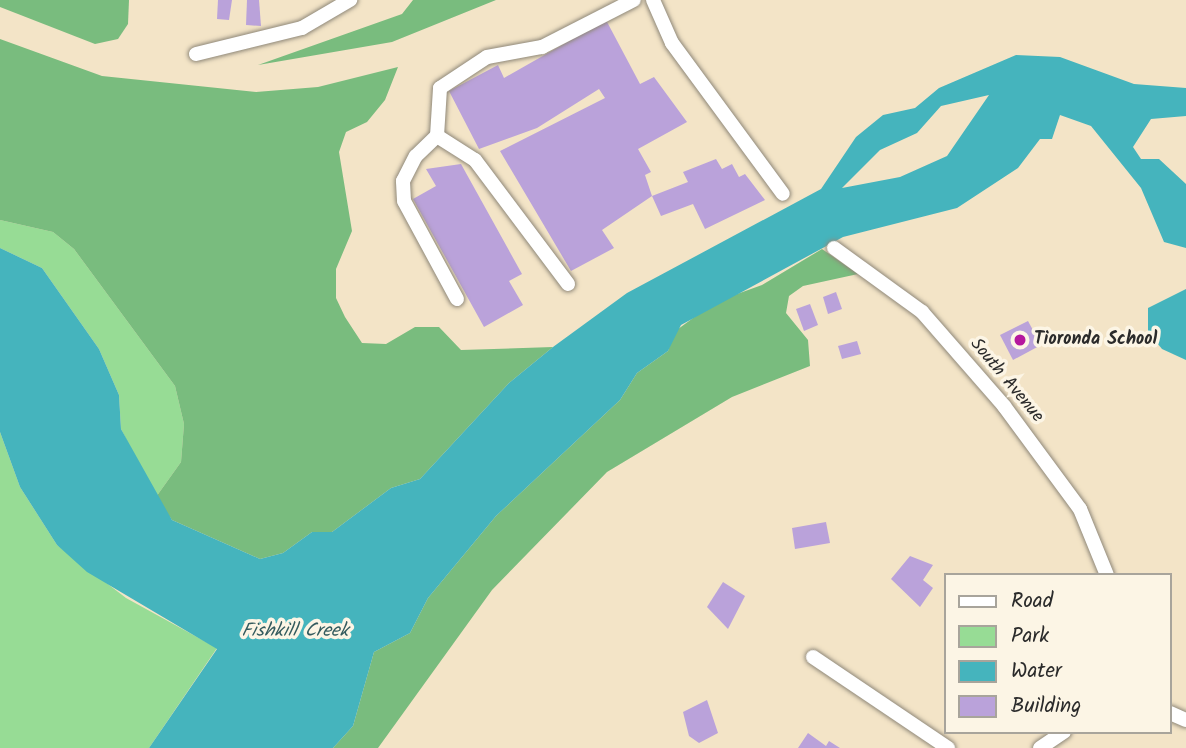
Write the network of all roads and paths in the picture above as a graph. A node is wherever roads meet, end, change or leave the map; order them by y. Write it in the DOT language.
graph roads {
  1 [pos="350,0"];
  2 [pos="634,0"];
  3 [pos="653,0"];
  4 [pos="196,54"];
  5 [pos="437,136"];
  6 [pos="783,194"];
  7 [pos="834,247"];
  8 [pos="568,284"];
  9 [pos="457,299"];
  10 [pos="1106,573"];
  11 [pos="813,657"];
  12 [pos="1061,734"];
  13 [pos="948,748"];
  14 [pos="1040,748"];
  1 -- 4 [label="street"];
  2 -- 5 [label="street"];
  3 -- 6 [label="street"];
  5 -- 8 [label="street"];
  5 -- 9 [label="street"];
  7 -- 10 [label="street, South Avenue"];
  11 -- 13 [label="street"];
  12 -- 14 [label="street"];
}
